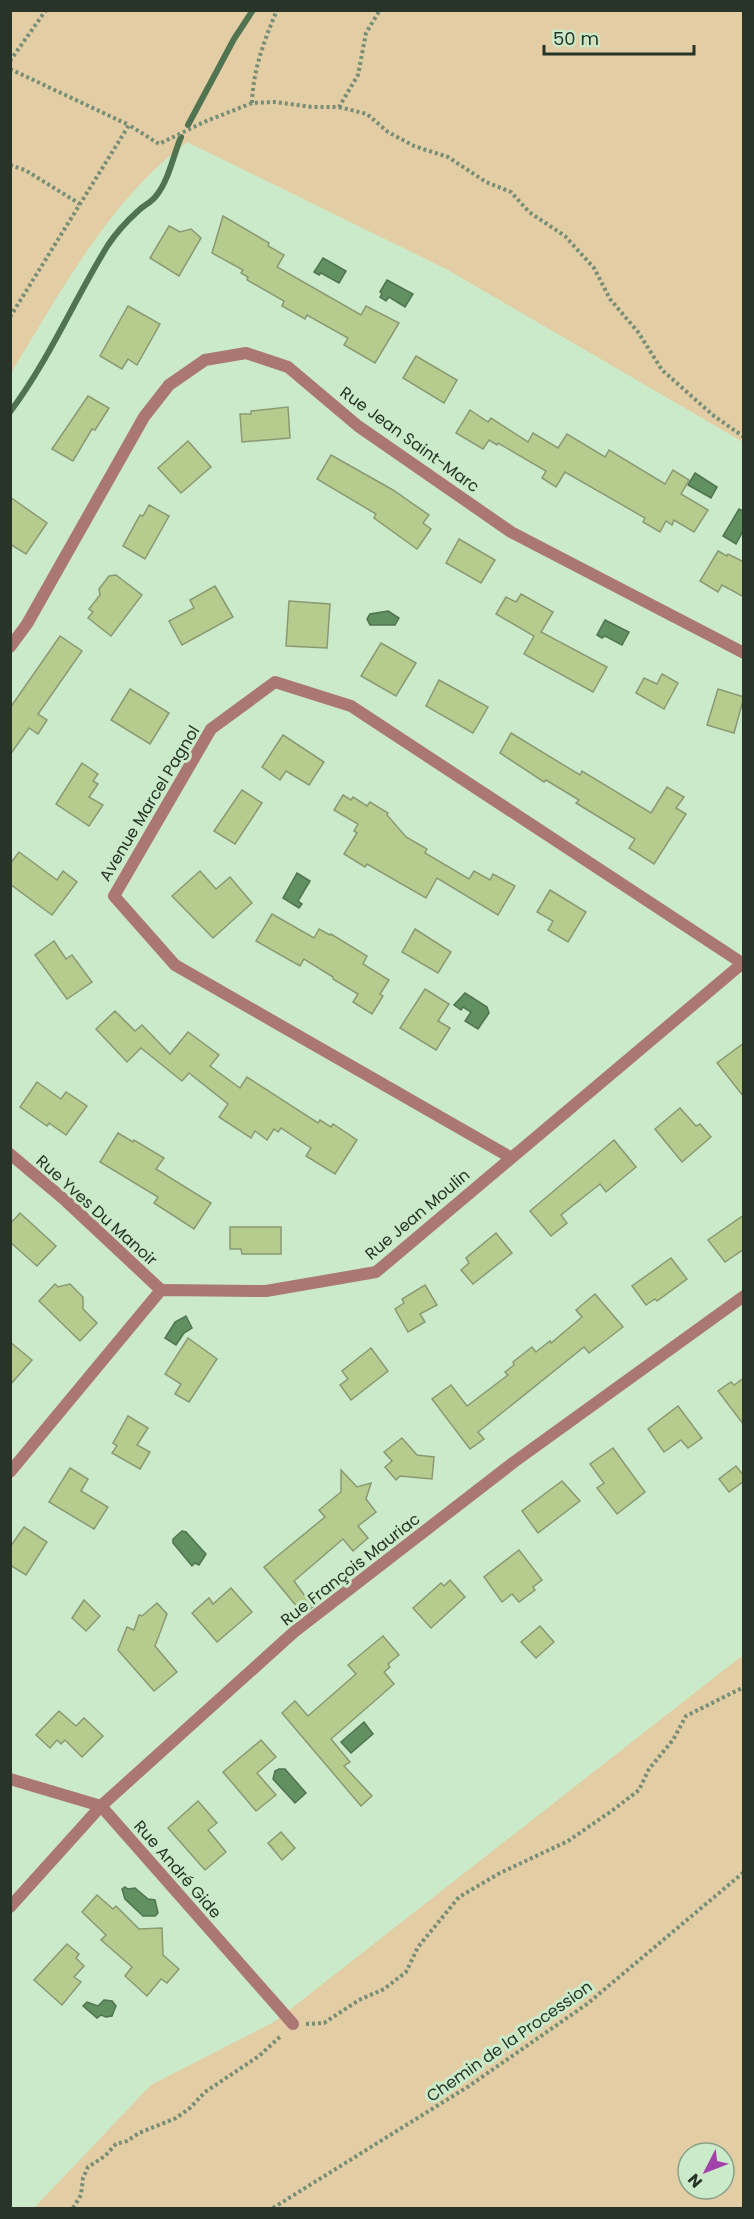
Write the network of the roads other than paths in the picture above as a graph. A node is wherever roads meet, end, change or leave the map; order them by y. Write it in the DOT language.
graph roads {
  1 [pos="10,647"];
  2 [pos="744,653"];
  3 [pos="743,962"];
  4 [pos="10,1154"];
  5 [pos="510,1157"];
  6 [pos="161,1290"];
  7 [pos="744,1296"];
  8 [pos="10,1472"];
  9 [pos="10,1779"];
  10 [pos="101,1806"];
  11 [pos="10,1907"];
  12 [pos="292,2025"];
  1 -- 2 [label="street, Rue Jean Saint-Marc"];
  3 -- 5 [label="street, Rue Jean Moulin"];
  3 -- 5 [label="street, Avenue Marcel Pagnol"];
  4 -- 6 [label="street, Rue Yves Du Manoir"];
  5 -- 6 [label="street, Rue Jean Moulin"];
  6 -- 8 [label="street"];
  7 -- 10 [label="street, Rue François Mauriac"];
  9 -- 10 [label="street"];
  10 -- 11 [label="street, Rue François Mauriac"];
  10 -- 12 [label="street, Rue André Gide"];
}
